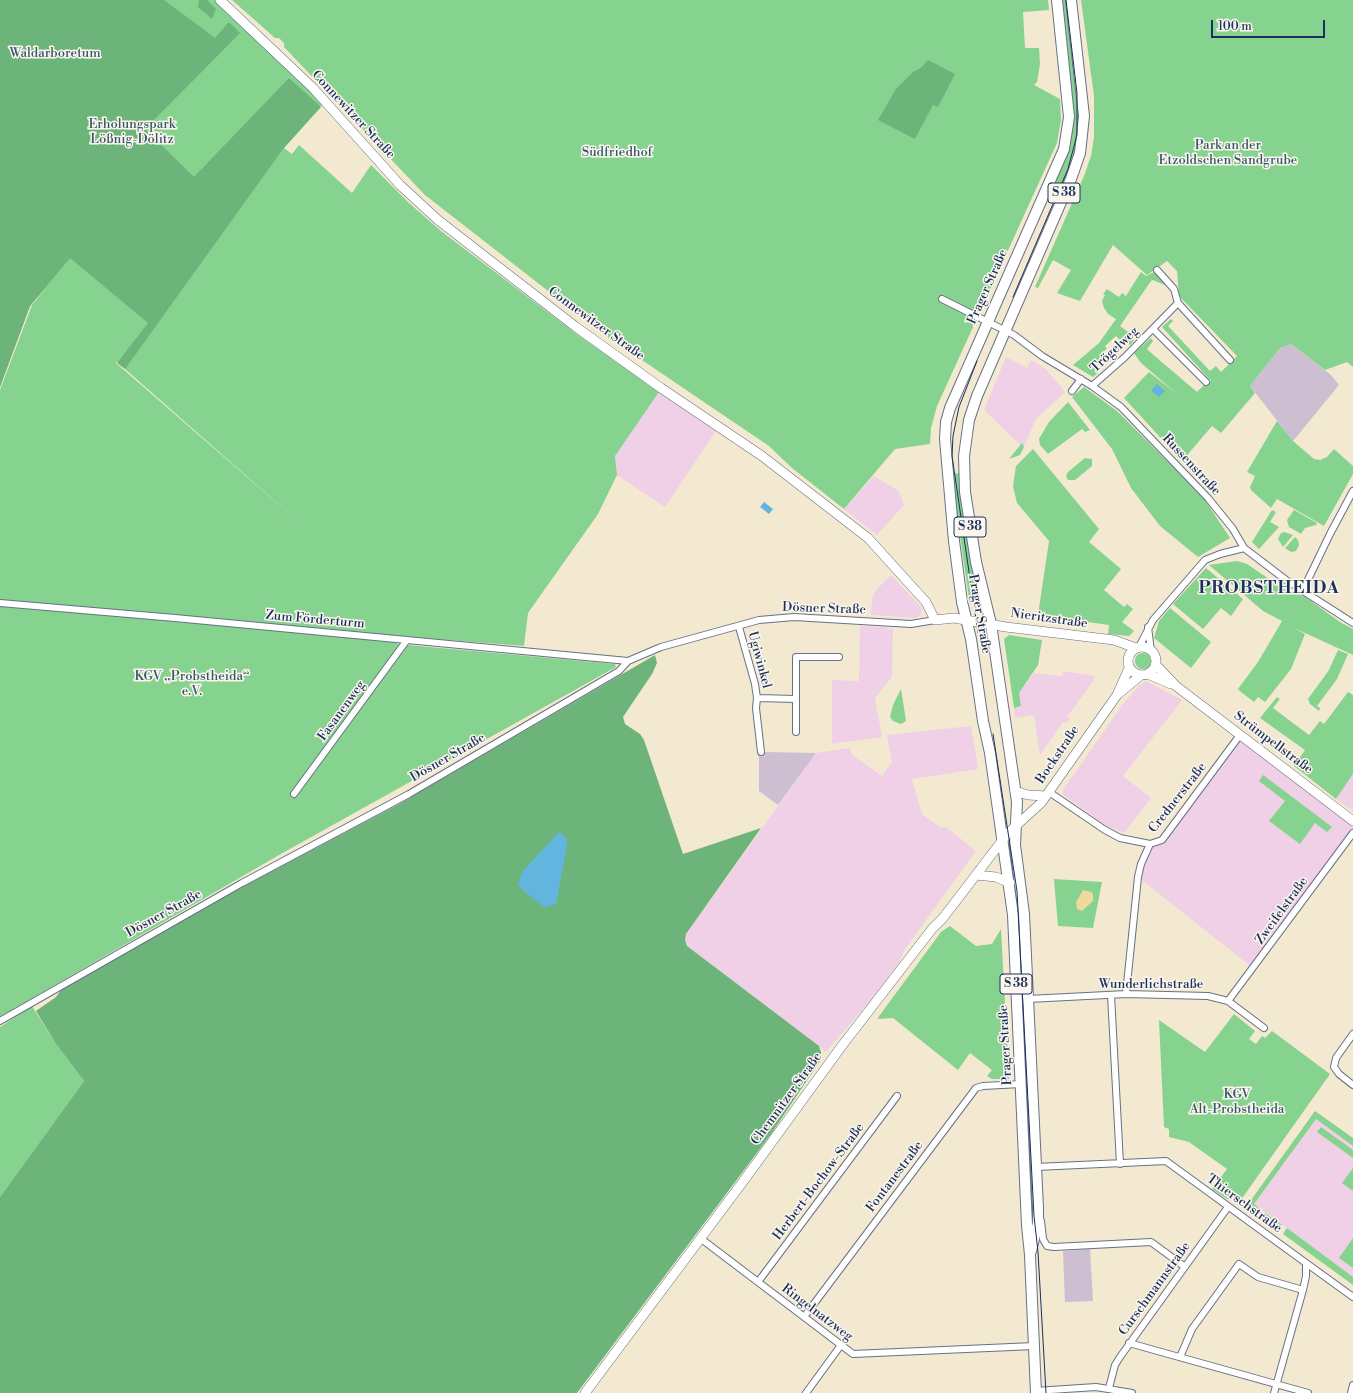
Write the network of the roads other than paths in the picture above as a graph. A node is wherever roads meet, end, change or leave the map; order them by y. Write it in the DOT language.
graph roads {
  1 [pos="220,0"];
  2 [pos="1057,0"];
  3 [pos="1071,0"];
  4 [pos="1157,270"];
  5 [pos="942,299"];
  6 [pos="1178,303"];
  7 [pos="988,321"];
  8 [pos="1153,329"];
  9 [pos="1005,330"];
  10 [pos="1230,360"];
  11 [pos="1081,379"];
  12 [pos="1206,382"];
  13 [pos="1092,386"];
  14 [pos="1072,391"];
  15 [pos="1353,491"];
  16 [pos="1244,548"];
  17 [pos="1303,590"];
  18 [pos="0,603"];
  19 [pos="935,620"];
  20 [pos="966,620"];
  21 [pos="1353,623"];
  22 [pos="991,624"];
  23 [pos="739,627"];
  24 [pos="1148,627"];
  25 [pos="407,640"];
  26 [pos="1114,640"];
  27 [pos="1138,648"];
  28 [pos="1152,651"];
  29 [pos="839,657"];
  30 [pos="1128,657"];
  31 [pos="628,661"];
  32 [pos="1156,665"];
  33 [pos="1129,668"];
  34 [pos="1144,675"];
  35 [pos="1176,686"];
  36 [pos="1117,695"];
  37 [pos="757,698"];
  38 [pos="796,699"];
  39 [pos="796,732"];
  40 [pos="1240,735"];
  41 [pos="762,752"];
  42 [pos="1016,791"];
  43 [pos="294,794"];
  44 [pos="1048,794"];
  45 [pos="1353,821"];
  46 [pos="1016,826"];
  47 [pos="1353,833"];
  48 [pos="1004,839"];
  49 [pos="1150,844"];
  50 [pos="976,875"];
  51 [pos="1010,883"];
  52 [pos="1126,994"];
  53 [pos="1111,995"];
  54 [pos="1028,999"];
  55 [pos="1228,1001"];
  56 [pos="0,1021"];
  57 [pos="1264,1028"];
  58 [pos="1353,1034"];
  59 [pos="1021,1084"];
  60 [pos="1353,1085"];
  61 [pos="897,1096"];
  62 [pos="1120,1164"];
  63 [pos="1036,1167"];
  64 [pos="1228,1207"];
  65 [pos="1038,1208"];
  66 [pos="700,1238"];
  67 [pos="1030,1255"];
  68 [pos="1306,1263"];
  69 [pos="1185,1267"];
  70 [pos="758,1282"];
  71 [pos="1303,1290"];
  72 [pos="1353,1297"];
  73 [pos="804,1317"];
  74 [pos="1129,1343"];
  75 [pos="841,1345"];
  76 [pos="1034,1346"];
  77 [pos="1180,1357"];
  78 [pos="1277,1384"];
  79 [pos="1353,1385"];
  80 [pos="1109,1388"];
  81 [pos="1035,1392"];
  82 [pos="585,1393"];
  83 [pos="806,1393"];
  84 [pos="1132,1393"];
  85 [pos="1274,1393"];
  86 [pos="1308,1393"];
  87 [pos="1351,1393"];
  1 -- 19 [label="street, Connewitzer Straße"];
  2 -- 7 [label="main road, Prager Straße / S 38"];
  3 -- 9 [label="main road, Prager Straße / S 38"];
  4 -- 6 [label="street"];
  5 -- 7 [label="street, Russenstraße"];
  6 -- 8 [label="street, Trögelweg"];
  6 -- 10 [label="street"];
  7 -- 9 [label="street, Russenstraße"];
  7 -- 20 [label="main road, Prager Straße / S 38"];
  8 -- 12 [label="street, Trögelweg"];
  8 -- 13 [label="street, Trögelweg"];
  9 -- 11 [label="street, Russenstraße"];
  9 -- 22 [label="main road, Prager Straße / S 38"];
  11 -- 13 [label="street, Russenstraße"];
  11 -- 14 [label="street"];
  13 -- 16 [label="street, Russenstraße"];
  15 -- 17 [label="street"];
  16 -- 17 [label="street, Russenstraße"];
  16 -- 24 [label="street"];
  17 -- 21 [label="street, Russenstraße"];
  18 -- 25 [label="street, Zum Förderturm"];
  19 -- 20 [label="street"];
  19 -- 23 [label="street, Dösner Straße"];
  20 -- 22 [label="street, Nieritzstraße"];
  20 -- 48 [label="main road, Prager Straße / S 38"];
  22 -- 26 [label="street, Nieritzstraße"];
  22 -- 42 [label="main road, Prager Straße / S 38"];
  23 -- 31 [label="street, Dösner Straße"];
  23 -- 37 [label="street, Ugiwinkel"];
  24 -- 27 [label="street"];
  24 -- 28 [label="street"];
  25 -- 31 [label="street, Zum Förderturm"];
  25 -- 43 [label="street, Fasanenweg"];
  26 -- 27 [label="street, Nieritzstraße"];
  26 -- 30 [label="street"];
  27 -- 28 [label="street"];
  27 -- 30 [label="street"];
  28 -- 32 [label="street"];
  29 -- 38 [label="street"];
  30 -- 33 [label="street"];
  31 -- 56 [label="street, Dösner Straße"];
  32 -- 34 [label="street"];
  32 -- 35 [label="street, Strümpellstraße"];
  33 -- 34 [label="street"];
  33 -- 36 [label="street, Bockstraße"];
  34 -- 35 [label="street, Strümpellstraße"];
  34 -- 36 [label="street, Bockstraße"];
  35 -- 40 [label="street, Strümpellstraße"];
  36 -- 44 [label="street, Bockstraße"];
  37 -- 38 [label="street, Ugiwinkel"];
  37 -- 41 [label="street, Ugiwinkel"];
  38 -- 39 [label="street"];
  40 -- 45 [label="street, Strümpellstraße"];
  40 -- 49 [label="street, Crednerstraße"];
  42 -- 44 [label="street"];
  42 -- 46 [label="main road, Prager Straße / S 38"];
  44 -- 46 [label="street, Bockstraße"];
  44 -- 49 [label="street"];
  46 -- 48 [label="street, Chemnitzer Straße"];
  46 -- 54 [label="main road, Prager Straße / S 38"];
  47 -- 55 [label="street, Zweifelstraße"];
  48 -- 50 [label="street, Chemnitzer Straße"];
  48 -- 51 [label="main road, Prager Straße / S 38"];
  49 -- 52 [label="street, Crednerstraße"];
  50 -- 51 [label="street"];
  50 -- 66 [label="street, Chemnitzer Straße"];
  51 -- 59 [label="main road, Prager Straße / S 38"];
  52 -- 53 [label="street, Wunderlichstraße"];
  52 -- 55 [label="street, Wunderlichstraße"];
  53 -- 54 [label="street, Wunderlichstraße"];
  53 -- 62 [label="street"];
  54 -- 63 [label="main road, Prager Straße"];
  55 -- 57 [label="street, Wunderlichstraße"];
  58 -- 60 [label="street"];
  59 -- 67 [label="main road, Prager Straße"];
  59 -- 73 [label="street, Fontanestraße"];
  61 -- 70 [label="street, Herbert-Bochow-Straße"];
  62 -- 63 [label="street, Thierschstraße"];
  62 -- 64 [label="street, Thierschstraße"];
  63 -- 65 [label="main road, Prager Straße"];
  64 -- 68 [label="street, Thierschstraße"];
  64 -- 69 [label="street, Curschmannstraße"];
  65 -- 67 [label="main road, Prager Straße"];
  65 -- 69 [label="street"];
  66 -- 70 [label="street, Ringelnatzweg"];
  66 -- 82 [label="street, Chemnitzer Straße"];
  67 -- 76 [label="main road, Prager Straße"];
  68 -- 71 [label="street"];
  68 -- 72 [label="street, Thierschstraße"];
  69 -- 74 [label="street, Curschmannstraße"];
  70 -- 73 [label="street, Ringelnatzweg"];
  71 -- 77 [label="street"];
  71 -- 78 [label="street"];
  73 -- 75 [label="street, Ringelnatzweg"];
  74 -- 77 [label="street"];
  74 -- 80 [label="street, Curschmannstraße"];
  75 -- 76 [label="street, Ringelnatzweg"];
  75 -- 83 [label="street"];
  76 -- 81 [label="main road, Prager Straße"];
  77 -- 78 [label="street"];
  78 -- 85 [label="street"];
  78 -- 86 [label="street"];
  79 -- 87 [label="street"];
  80 -- 81 [label="street"];
  80 -- 84 [label="street"];
}
